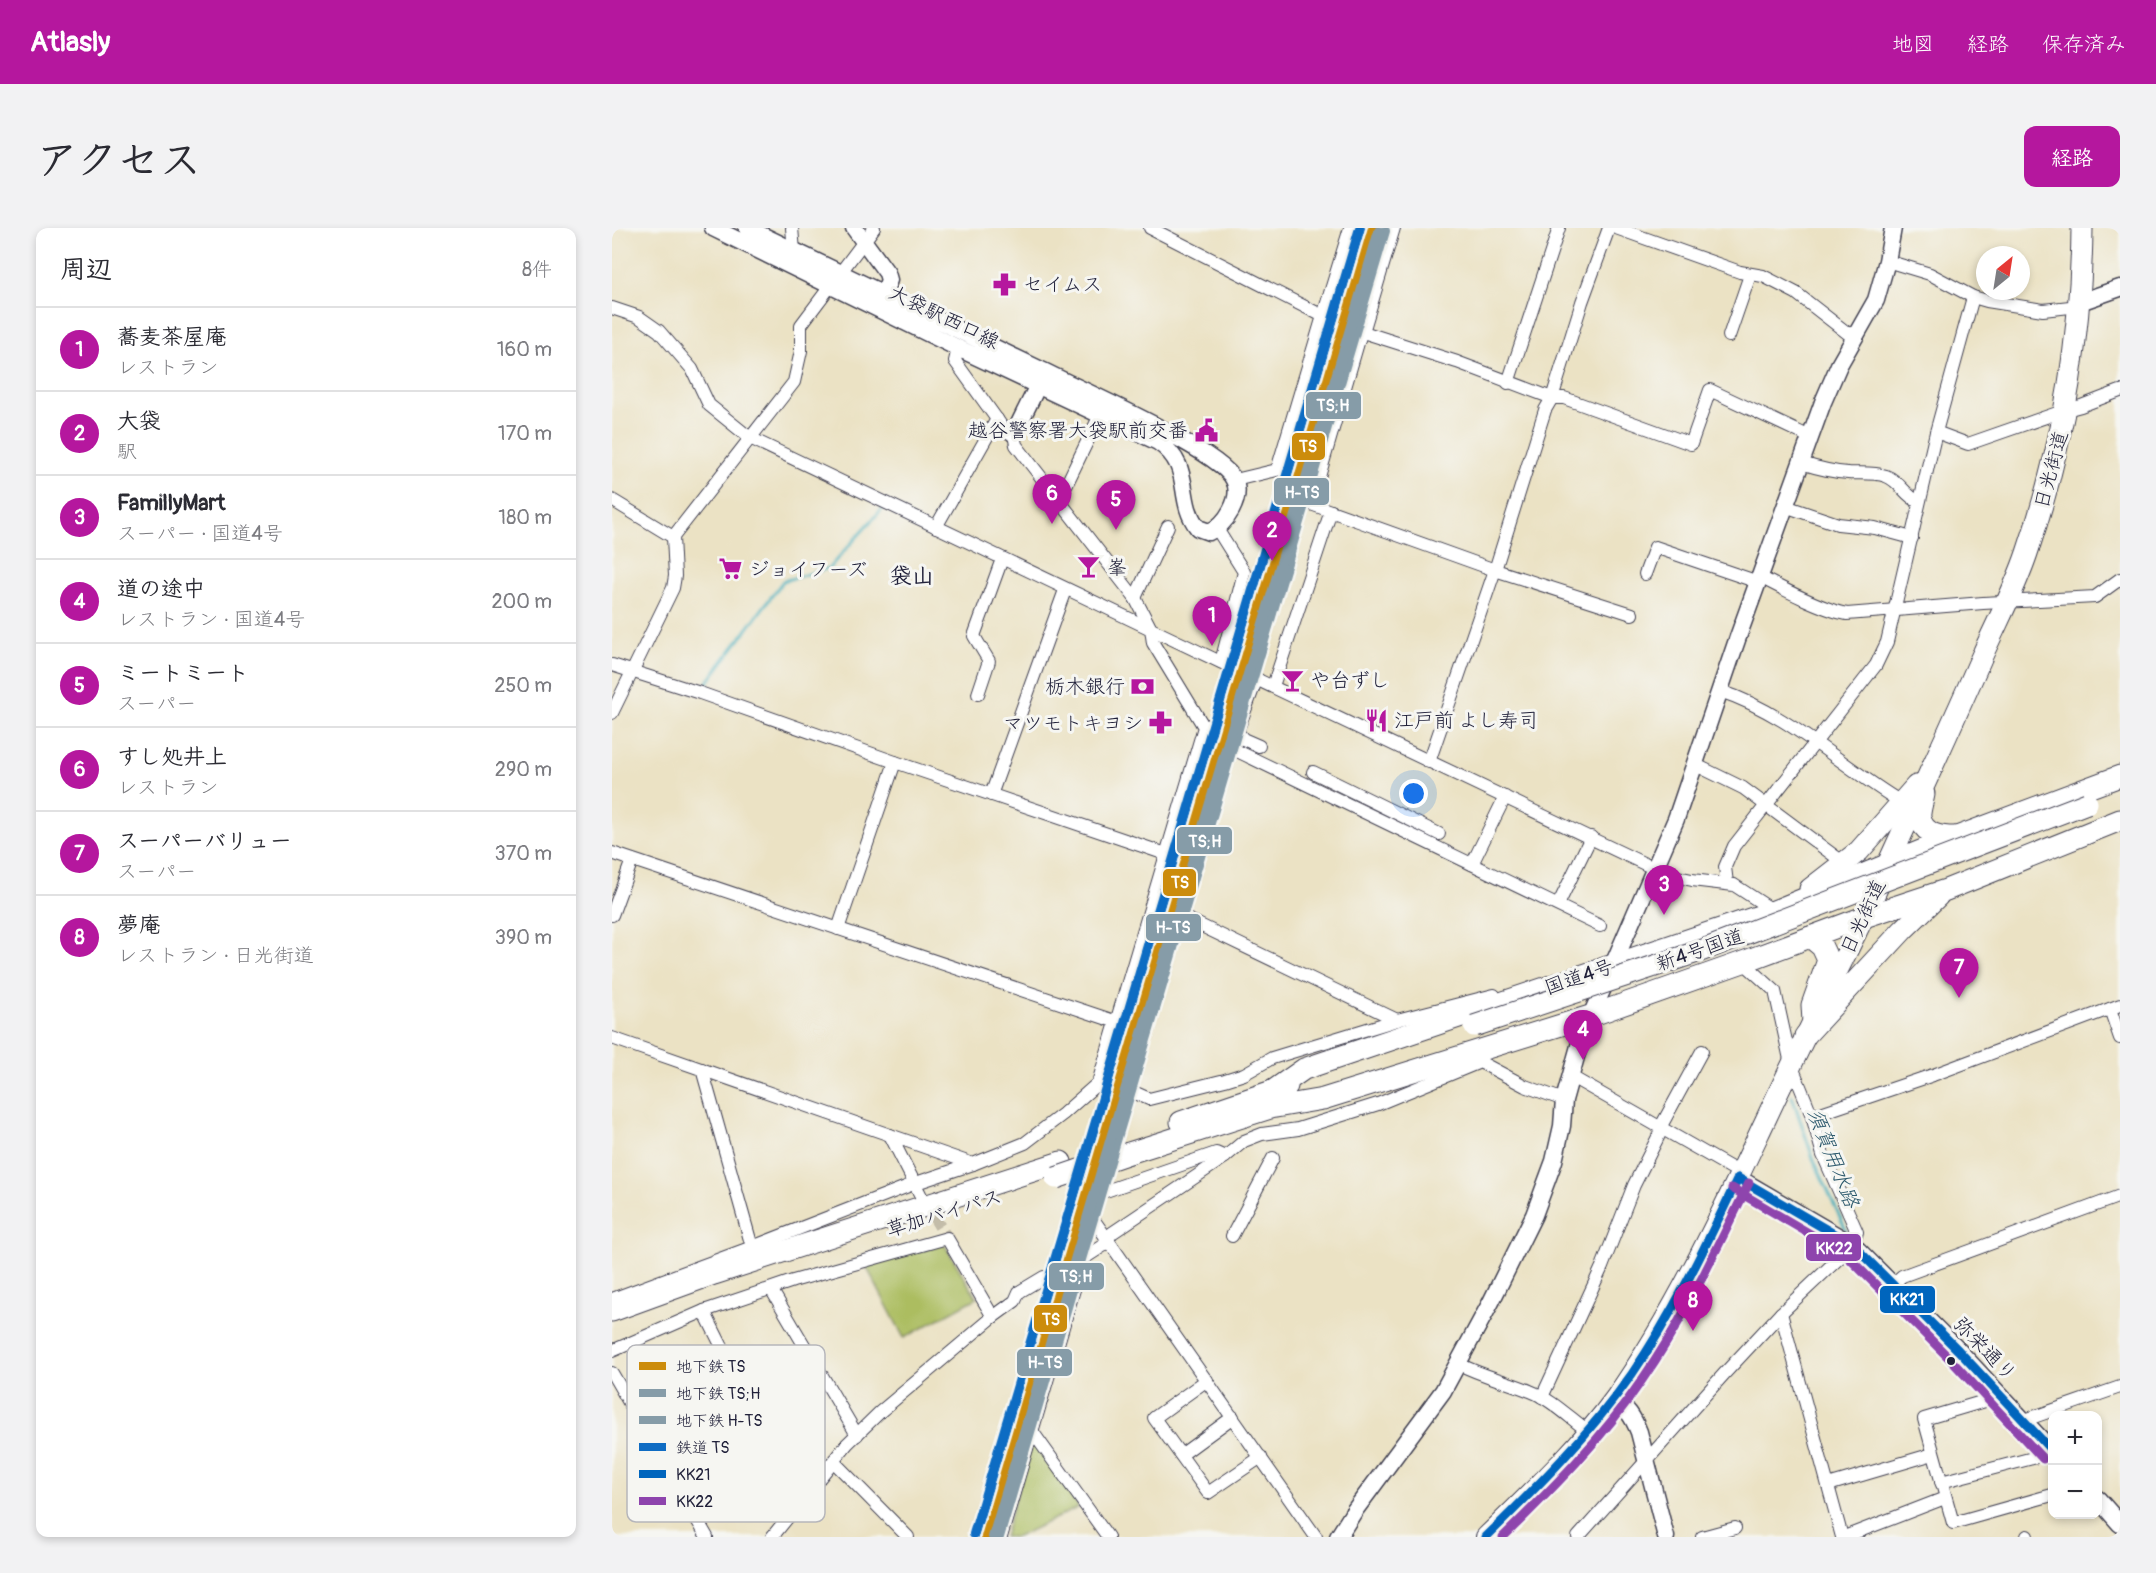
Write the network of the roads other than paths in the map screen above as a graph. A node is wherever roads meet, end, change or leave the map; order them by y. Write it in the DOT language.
graph roads {
  1 [pos="713,228"];
  2 [pos="747,228"];
  3 [pos="792,228"];
  4 [pos="1150,228"];
  5 [pos="1350,228"];
  6 [pos="1394,228"];
  7 [pos="1559,228"];
  8 [pos="1609,228"];
  9 [pos="1616,228"];
  10 [pos="1893,228"];
  11 [pos="2082,228"];
  12 [pos="864,232"];
  13 [pos="794,251"];
  14 [pos="1887,261"];
  15 [pos="1750,275"];
  16 [pos="836,279"];
  17 [pos="2120,288"];
  18 [pos="884,294"];
  19 [pos="1973,297"];
  20 [pos="2080,304"];
  21 [pos="612,308"];
  22 [pos="1323,316"];
  23 [pos="1363,332"];
  24 [pos="1729,336"];
  25 [pos="1855,339"];
  26 [pos="958,348"];
  27 [pos="1041,379"];
  28 [pos="1508,383"];
  29 [pos="2120,391"];
  30 [pos="1552,399"];
  31 [pos="2066,410"];
  32 [pos="1100,415"];
  33 [pos="998,419"];
  34 [pos="1936,432"];
  35 [pos="1014,434"];
  36 [pos="1161,436"];
  37 [pos="1810,437"];
  38 [pos="750,438"];
  39 [pos="1197,450"];
  40 [pos="1801,463"];
  41 [pos="1181,469"];
  42 [pos="1235,480"];
  43 [pos="612,500"];
  44 [pos="1059,500"];
  45 [pos="1919,502"];
  46 [pos="1785,506"];
  47 [pos="1331,511"];
  48 [pos="1168,526"];
  49 [pos="936,527"];
  50 [pos="1217,529"];
  51 [pos="672,537"];
  52 [pos="1912,538"];
  53 [pos="1002,559"];
  54 [pos="1495,570"];
  55 [pos="1645,574"];
  56 [pos="2120,579"];
  57 [pos="1759,580"];
  58 [pos="1065,590"];
  59 [pos="1135,598"];
  60 [pos="2007,602"];
  61 [pos="1894,609"];
  62 [pos="1627,613"];
  63 [pos="1150,629"];
  64 [pos="1221,662"];
  65 [pos="612,664"];
  66 [pos="632,671"];
  67 [pos="1257,678"];
  68 [pos="1273,686"];
  69 [pos="1720,691"];
  70 [pos="978,694"];
  71 [pos="612,713"];
  72 [pos="1238,732"];
  73 [pos="1815,744"];
  74 [pos="1259,746"];
  75 [pos="1231,748"];
  76 [pos="894,762"];
  77 [pos="1429,762"];
  78 [pos="1696,765"];
  79 [pos="1313,772"];
  80 [pos="1927,775"];
  81 [pos="2120,776"];
  82 [pos="2120,790"];
  83 [pos="991,795"];
  84 [pos="1505,797"];
  85 [pos="1900,802"];
  86 [pos="1362,804"];
  87 [pos="2120,804"];
  88 [pos="1766,806"];
  89 [pos="2033,809"];
  90 [pos="2120,820"];
  91 [pos="1439,834"];
  92 [pos="1591,837"];
  93 [pos="1958,837"];
  94 [pos="2048,848"];
  95 [pos="612,853"];
  96 [pos="1166,854"];
  97 [pos="632,860"];
  98 [pos="1845,863"];
  99 [pos="1472,864"];
  100 [pos="1887,866"];
  101 [pos="1655,868"];
  102 [pos="1727,883"];
  103 [pos="1946,890"];
  104 [pos="1558,905"];
  105 [pos="1779,909"];
  106 [pos="612,913"];
  107 [pos="1181,916"];
  108 [pos="1864,917"];
  109 [pos="1600,926"];
  110 [pos="838,929"];
  111 [pos="1810,937"];
  112 [pos="1743,962"];
  113 [pos="1613,965"];
  114 [pos="1521,997"];
  115 [pos="2115,1007"];
  116 [pos="1590,1016"];
  117 [pos="1397,1020"];
  118 [pos="1117,1022"];
  119 [pos="1809,1029"];
  120 [pos="1541,1031"];
  121 [pos="1475,1032"];
  122 [pos="612,1038"];
  123 [pos="2120,1038"];
  124 [pos="1702,1051"];
  125 [pos="1480,1062"];
  126 [pos="1791,1064"];
  127 [pos="702,1069"];
  128 [pos="1570,1076"];
  129 [pos="1129,1090"];
  130 [pos="1275,1098"];
  131 [pos="1564,1100"];
  132 [pos="1812,1116"];
  133 [pos="1661,1128"];
  134 [pos="890,1135"];
  135 [pos="1225,1157"];
  136 [pos="1273,1158"];
  137 [pos="973,1164"];
  138 [pos="1058,1170"];
  139 [pos="1739,1175"];
  140 [pos="916,1183"];
  141 [pos="1100,1193"];
  142 [pos="921,1196"];
  143 [pos="2120,1196"];
  144 [pos="1232,1236"];
  145 [pos="1108,1239"];
  146 [pos="1853,1245"];
  147 [pos="752,1247"];
  148 [pos="1044,1277"];
  149 [pos="1893,1284"];
  150 [pos="771,1289"];
  151 [pos="612,1299"];
  152 [pos="612,1311"];
  153 [pos="704,1311"];
  154 [pos="1781,1313"];
  155 [pos="993,1317"];
  156 [pos="612,1323"];
  157 [pos="721,1345"];
  158 [pos="804,1345"];
  159 [pos="612,1351"];
  160 [pos="1459,1364"];
  161 [pos="612,1372"];
  162 [pos="1207,1380"];
  163 [pos="825,1381"];
  164 [pos="2120,1387"];
  165 [pos="1542,1396"];
  166 [pos="2002,1396"];
  167 [pos="627,1398"];
  168 [pos="1614,1399"];
  169 [pos="1233,1417"];
  170 [pos="2025,1420"];
  171 [pos="1032,1431"];
  172 [pos="1588,1431"];
  173 [pos="857,1435"];
  174 [pos="2048,1447"];
  175 [pos="2048,1453"];
  176 [pos="1181,1455"];
  177 [pos="1933,1455"];
  178 [pos="1261,1457"];
  179 [pos="1647,1461"];
  180 [pos="834,1462"];
  181 [pos="825,1473"];
  182 [pos="1941,1482"];
  183 [pos="1828,1485"];
  184 [pos="2048,1497"];
  185 [pos="1945,1498"];
  186 [pos="2102,1504"];
  187 [pos="698,1522"];
  188 [pos="784,1522"];
  189 [pos="2120,1524"];
  190 [pos="1735,1528"];
  191 [pos="904,1536"];
  192 [pos="707,1537"];
  193 [pos="772,1537"];
  194 [pos="1001,1537"];
  195 [pos="1108,1537"];
  196 [pos="1316,1537"];
  197 [pos="1338,1537"];
  198 [pos="1486,1537"];
  199 [pos="1578,1537"];
  200 [pos="1666,1537"];
  201 [pos="1702,1537"];
  202 [pos="1843,1537"];
  1 -- 16 [label="street, 大袋駅西口線"];
  2 -- 13 [label="street, 大袋駅西口線"];
  3 -- 13 [label="street"];
  4 -- 22 [label="street"];
  5 -- 22 [label="street"];
  6 -- 23 [label="street"];
  7 -- 28 [label="street"];
  8 -- 30 [label="street"];
  9 -- 15 [label="street"];
  10 -- 14 [label="street"];
  11 -- 20 [label="highway, 日光街道"];
  12 -- 16 [label="street"];
  12 -- 18 [label="street"];
  13 -- 16 [label="street, 大袋駅西口線"];
  14 -- 19 [label="street"];
  14 -- 25 [label="street"];
  15 -- 24 [label="street"];
  15 -- 25 [label="street"];
  16 -- 18 [label="street, 大袋駅西口線"];
  16 -- 26 [label="street, 大袋駅西口線"];
  16 -- 38 [label="street"];
  17 -- 20 [label="street"];
  18 -- 27 [label="street, 大袋駅西口線"];
  19 -- 20 [label="street"];
  19 -- 34 [label="street"];
  20 -- 31 [label="highway, 日光街道"];
  21 -- 38 [label="street"];
  22 -- 42 [label="street"];
  23 -- 28 [label="street"];
  23 -- 47 [label="street"];
  25 -- 37 [label="street"];
  26 -- 27 [label="street, 大袋駅西口線"];
  26 -- 33 [label="street"];
  27 -- 32 [label="street, 大袋駅西口線"];
  27 -- 35 [label="street"];
  27 -- 36 [label="street, 大袋駅西口線"];
  28 -- 30 [label="street"];
  29 -- 31 [label="street"];
  30 -- 37 [label="street"];
  30 -- 54 [label="street"];
  31 -- 34 [label="street"];
  31 -- 60 [label="highway, 日光街道"];
  32 -- 36 [label="street, 大袋駅西口線"];
  32 -- 44 [label="street"];
  33 -- 35 [label="street"];
  33 -- 49 [label="street"];
  34 -- 45 [label="street"];
  35 -- 44 [label="street"];
  36 -- 39 [label="street"];
  36 -- 41 [label="street"];
  37 -- 40 [label="street"];
  38 -- 49 [label="street"];
  38 -- 51 [label="street"];
  39 -- 41 [label="street"];
  39 -- 42 [label="street"];
  40 -- 45 [label="street"];
  40 -- 46 [label="street"];
  41 -- 50 [label="street"];
  42 -- 50 [label="street"];
  43 -- 51 [label="street"];
  44 -- 59 [label="street"];
  45 -- 52 [label="street"];
  46 -- 52 [label="street"];
  46 -- 57 [label="street"];
  47 -- 54 [label="street"];
  47 -- 68 [label="street"];
  48 -- 59 [label="street"];
  49 -- 53 [label="street"];
  50 -- 64 [label="street"];
  51 -- 66 [label="street"];
  52 -- 61 [label="street"];
  53 -- 58 [label="street"];
  53 -- 70 [label="street"];
  54 -- 62 [label="street"];
  54 -- 77 [label="street"];
  55 -- 57 [label="street"];
  56 -- 60 [label="street"];
  57 -- 61 [label="street"];
  57 -- 69 [label="street"];
  58 -- 63 [label="street"];
  58 -- 83 [label="street"];
  59 -- 63 [label="street"];
  60 -- 61 [label="street"];
  60 -- 80 [label="highway, 日光街道"];
  61 -- 73 [label="street"];
  63 -- 64 [label="street"];
  63 -- 96 [label="street"];
  64 -- 67 [label="street"];
  65 -- 66 [label="street"];
  66 -- 71 [label="street"];
  66 -- 76 [label="street"];
  67 -- 68 [label="street"];
  67 -- 72 [label="street"];
  68 -- 77 [label="street"];
  69 -- 73 [label="street"];
  69 -- 78 [label="street"];
  72 -- 74 [label="street"];
  72 -- 75 [label="street"];
  73 -- 85 [label="street"];
  73 -- 88 [label="street"];
  75 -- 86 [label="street"];
  75 -- 107 [label="street"];
  76 -- 83 [label="street"];
  76 -- 110 [label="street"];
  77 -- 84 [label="street"];
  78 -- 88 [label="street"];
  78 -- 101 [label="street"];
  79 -- 86 [label="street"];
  80 -- 85 [label="highway"];
  80 -- 93 [label="highway"];
  80 -- 100 [label="highway, 日光街道"];
  81 -- 89 [label="highway, 国道4号"];
  82 -- 121 [label="highway, 新4号国道, bridge"];
  83 -- 96 [label="street"];
  84 -- 92 [label="street"];
  84 -- 99 [label="street"];
  85 -- 98 [label="highway"];
  86 -- 91 [label="street"];
  86 -- 99 [label="street"];
  87 -- 121 [label="highway, 新4号国道"];
  88 -- 98 [label="street"];
  88 -- 102 [label="street"];
  89 -- 93 [label="highway, 国道4号"];
  89 -- 94 [label="street"];
  90 -- 94 [label="highway"];
  92 -- 101 [label="street"];
  92 -- 104 [label="street"];
  93 -- 100 [label="highway, 国道4号"];
  94 -- 103 [label="highway"];
  95 -- 97 [label="street"];
  96 -- 118 [label="street"];
  97 -- 106 [label="street"];
  97 -- 110 [label="street"];
  98 -- 105 [label="highway"];
  99 -- 104 [label="street"];
  100 -- 105 [label="highway, 国道4号"];
  100 -- 108 [label="highway, 日光街道"];
  101 -- 102 [label="street"];
  101 -- 113 [label="street"];
  102 -- 105 [label="street"];
  103 -- 108 [label="highway, 国道4号"];
  103 -- 119 [label="highway"];
  104 -- 109 [label="street"];
  105 -- 113 [label="highway, 国道4号"];
  107 -- 117 [label="street"];
  107 -- 129 [label="street"];
  108 -- 111 [label="highway, 国道4号"];
  108 -- 119 [label="main road, 日光街道"];
  110 -- 118 [label="street"];
  111 -- 112 [label="highway, 国道4号"];
  111 -- 119 [label="highway"];
  112 -- 116 [label="highway, 国道4号"];
  112 -- 126 [label="street"];
  113 -- 114 [label="highway, 国道4号"];
  113 -- 116 [label="street"];
  114 -- 117 [label="street"];
  114 -- 130 [label="highway, 国道4号"];
  115 -- 123 [label="street"];
  115 -- 132 [label="street"];
  116 -- 120 [label="highway, 国道4号"];
  116 -- 128 [label="street"];
  117 -- 129 [label="street"];
  118 -- 137 [label="street"];
  119 -- 126 [label="main road, 日光街道"];
  120 -- 125 [label="street"];
  120 -- 130 [label="highway, 国道4号"];
  121 -- 130 [label="highway, 新4号国道"];
  122 -- 127 [label="street"];
  124 -- 133 [label="street"];
  125 -- 131 [label="street"];
  125 -- 135 [label="street"];
  126 -- 132 [label="street"];
  126 -- 139 [label="main road, 日光街道"];
  127 -- 134 [label="street"];
  127 -- 147 [label="street"];
  128 -- 131 [label="street"];
  128 -- 133 [label="street"];
  129 -- 141 [label="street"];
  130 -- 138 [label="highway, 草加バイパス, bridge"];
  131 -- 160 [label="street"];
  132 -- 146 [label="street"];
  133 -- 139 [label="street"];
  133 -- 165 [label="street"];
  134 -- 137 [label="street"];
  134 -- 140 [label="street"];
  135 -- 141 [label="street"];
  135 -- 145 [label="street"];
  136 -- 144 [label="street"];
  137 -- 140 [label="street"];
  138 -- 152 [label="highway, 草加バイパス"];
  138 -- 156 [label="highway, 草加バイパス"];
  139 -- 146 [label="street, 弥栄通り"];
  139 -- 168 [label="main road, 日光街道"];
  140 -- 142 [label="street"];
  140 -- 147 [label="street"];
  141 -- 145 [label="street"];
  143 -- 149 [label="street"];
  145 -- 162 [label="street"];
  145 -- 171 [label="street"];
  146 -- 149 [label="street, 弥栄通り"];
  146 -- 154 [label="street"];
  147 -- 151 [label="street"];
  148 -- 155 [label="street"];
  149 -- 166 [label="street, 弥栄通り"];
  150 -- 153 [label="street"];
  150 -- 155 [label="street"];
  150 -- 158 [label="street"];
  153 -- 157 [label="street"];
  153 -- 159 [label="street"];
  154 -- 179 [label="street"];
  154 -- 183 [label="street"];
  155 -- 173 [label="street"];
  160 -- 165 [label="street"];
  160 -- 197 [label="street"];
  161 -- 167 [label="street"];
  162 -- 169 [label="street"];
  162 -- 176 [label="street"];
  163 -- 173 [label="street"];
  164 -- 170 [label="street"];
  165 -- 172 [label="street"];
  166 -- 170 [label="street, 弥栄通り"];
  166 -- 177 [label="street"];
  168 -- 172 [label="main road, 日光街道"];
  168 -- 179 [label="street"];
  169 -- 176 [label="street"];
  169 -- 178 [label="street"];
  170 -- 174 [label="street, 弥栄通り"];
  171 -- 194 [label="street"];
  171 -- 195 [label="street"];
  172 -- 198 [label="main road, 日光街道"];
  173 -- 180 [label="street"];
  175 -- 182 [label="street"];
  176 -- 178 [label="street"];
  177 -- 182 [label="street"];
  177 -- 183 [label="street"];
  178 -- 196 [label="street"];
  179 -- 199 [label="street"];
  179 -- 200 [label="street"];
  180 -- 181 [label="street"];
  180 -- 191 [label="street"];
  182 -- 185 [label="street"];
  183 -- 202 [label="street"];
  184 -- 185 [label="street"];
  185 -- 202 [label="street"];
  186 -- 189 [label="street"];
  187 -- 192 [label="street"];
  188 -- 193 [label="street"];
  190 -- 201 [label="street"];
}
